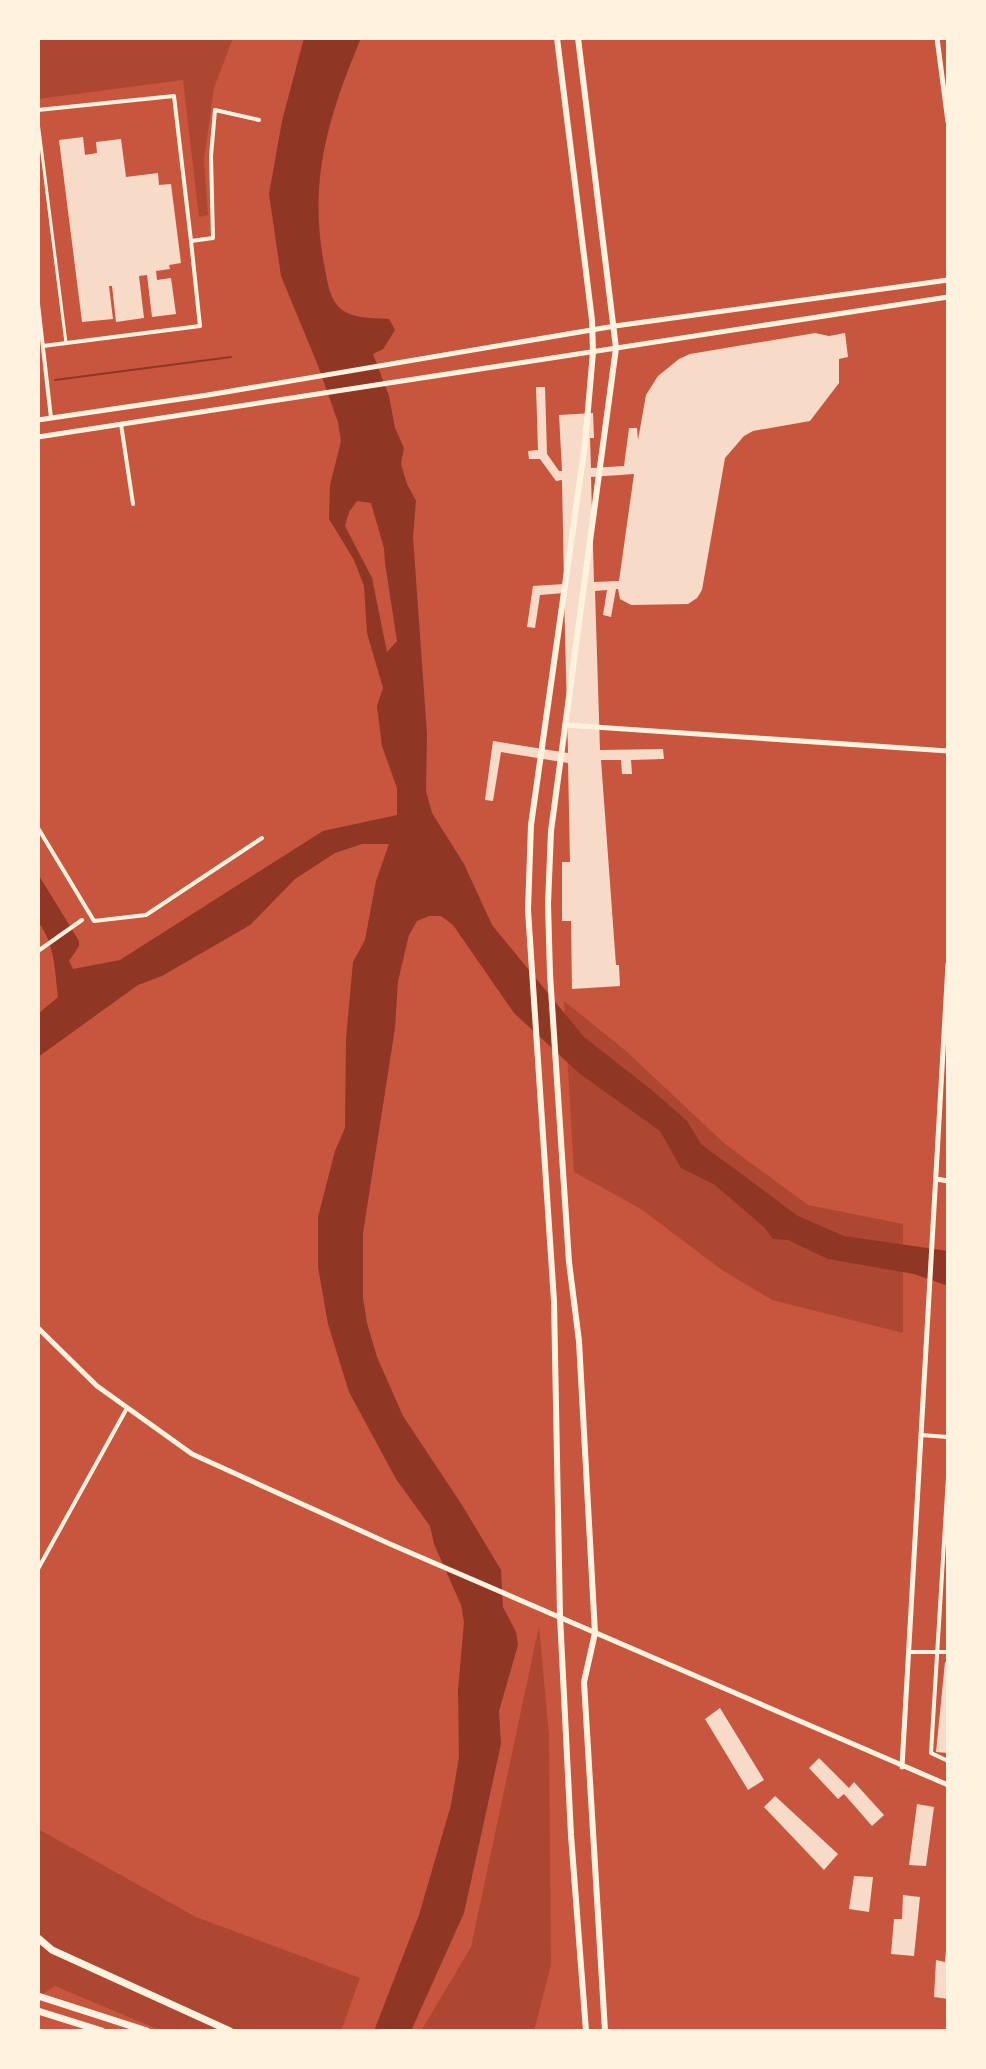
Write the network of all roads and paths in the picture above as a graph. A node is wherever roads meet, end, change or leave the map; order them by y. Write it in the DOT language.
graph roads {
  1 [pos="557,38"];
  2 [pos="578,38"];
  3 [pos="937,38"];
  4 [pos="38,110"];
  5 [pos="259,120"];
  6 [pos="38,122"];
  7 [pos="948,122"];
  8 [pos="191,241"];
  9 [pos="948,280"];
  10 [pos="948,297"];
  11 [pos="38,304"];
  12 [pos="615,326"];
  13 [pos="593,329"];
  14 [pos="66,343"];
  15 [pos="43,346"];
  16 [pos="616,348"];
  17 [pos="593,352"];
  18 [pos="51,418"];
  19 [pos="38,420"];
  20 [pos="121,424"];
  21 [pos="38,437"];
  22 [pos="133,504"];
  23 [pos="565,725"];
  24 [pos="948,751"];
  25 [pos="38,828"];
  26 [pos="262,838"];
  27 [pos="82,920"];
  28 [pos="38,951"];
  29 [pos="948,964"];
  30 [pos="936,1179"];
  31 [pos="948,1181"];
  32 [pos="38,1328"];
  33 [pos="127,1408"];
  34 [pos="921,1435"];
  35 [pos="948,1437"];
  36 [pos="948,1477"];
  37 [pos="38,1569"];
  38 [pos="560,1616"];
  39 [pos="595,1633"];
  40 [pos="909,1652"];
  41 [pos="935,1652"];
  42 [pos="948,1652"];
  43 [pos="948,1761"];
  44 [pos="902,1767"];
  45 [pos="948,1785"];
  46 [pos="38,1940"];
  47 [pos="38,1996"];
  48 [pos="38,2011"];
  49 [pos="102,2031"];
  50 [pos="147,2031"];
  51 [pos="230,2031"];
  52 [pos="586,2031"];
  53 [pos="605,2031"];
  1 -- 13 [label="main road"];
  2 -- 12 [label="main road"];
  3 -- 7 [label="street"];
  4 -- 8 [label="street"];
  5 -- 8 [label="street"];
  6 -- 14 [label="street"];
  8 -- 14 [label="street"];
  9 -- 12 [label="street"];
  10 -- 16 [label="street"];
  11 -- 15 [label="street"];
  12 -- 13 [label="street"];
  12 -- 16 [label="main road"];
  13 -- 17 [label="main road"];
  13 -- 18 [label="street"];
  14 -- 15 [label="street"];
  15 -- 18 [label="street"];
  16 -- 17 [label="street"];
  16 -- 23 [label="main road"];
  17 -- 20 [label="street"];
  17 -- 38 [label="main road"];
  18 -- 19 [label="street"];
  20 -- 21 [label="street"];
  20 -- 22 [label="street"];
  23 -- 24 [label="street"];
  23 -- 39 [label="main road"];
  25 -- 26 [label="street"];
  27 -- 28 [label="street"];
  29 -- 30 [label="street"];
  30 -- 31 [label="street"];
  30 -- 34 [label="street"];
  32 -- 33 [label="street"];
  33 -- 37 [label="street"];
  33 -- 38 [label="street"];
  34 -- 35 [label="street"];
  34 -- 40 [label="street"];
  36 -- 41 [label="street"];
  38 -- 39 [label="street"];
  38 -- 52 [label="main road"];
  39 -- 44 [label="street"];
  39 -- 53 [label="main road"];
  40 -- 41 [label="street"];
  40 -- 44 [label="street"];
  41 -- 42 [label="street"];
  41 -- 43 [label="street"];
  44 -- 45 [label="street"];
  46 -- 51 [label="highway"];
  47 -- 50 [label="highway"];
  48 -- 49 [label="highway"];
}
